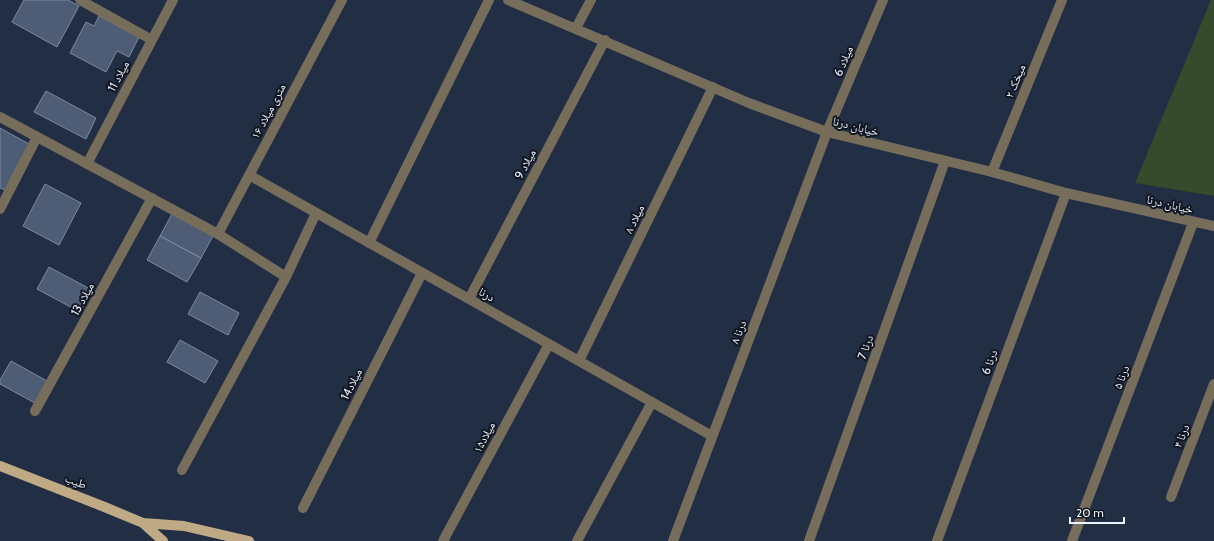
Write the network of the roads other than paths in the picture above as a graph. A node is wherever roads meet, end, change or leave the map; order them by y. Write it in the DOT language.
graph roads {
  1 [pos="80,0"];
  2 [pos="173,0"];
  3 [pos="342,0"];
  4 [pos="490,0"];
  5 [pos="508,0"];
  6 [pos="591,0"];
  7 [pos="883,0"];
  8 [pos="1062,0"];
  9 [pos="576,28"];
  10 [pos="152,40"];
  11 [pos="605,40"];
  12 [pos="713,87"];
  13 [pos="0,117"];
  14 [pos="827,132"];
  15 [pos="37,137"];
  16 [pos="945,161"];
  17 [pos="87,164"];
  18 [pos="992,172"];
  19 [pos="249,175"];
  20 [pos="1066,193"];
  21 [pos="152,198"];
  22 [pos="0,209"];
  23 [pos="316,213"];
  24 [pos="1193,223"];
  25 [pos="1214,226"];
  26 [pos="218,234"];
  27 [pos="369,243"];
  28 [pos="422,273"];
  29 [pos="286,277"];
  30 [pos="469,299"];
  31 [pos="549,344"];
  32 [pos="579,361"];
  33 [pos="1214,384"];
  34 [pos="652,402"];
  35 [pos="35,411"];
  36 [pos="712,436"];
  37 [pos="0,466"];
  38 [pos="182,470"];
  39 [pos="1172,497"];
  40 [pos="303,508"];
  41 [pos="143,523"];
  42 [pos="163,541"];
  43 [pos="249,541"];
  44 [pos="443,541"];
  45 [pos="577,541"];
  46 [pos="672,541"];
  47 [pos="809,541"];
  48 [pos="937,541"];
  49 [pos="1072,541"];
  1 -- 10 [label="street"];
  2 -- 10 [label="street, میلاد 11"];
  3 -- 19 [label="street, ۱۶ متری میلاد"];
  4 -- 27 [label="street"];
  5 -- 9 [label="street, خیابان درنا"];
  6 -- 9 [label="street"];
  7 -- 14 [label="street, میلاد 6"];
  8 -- 18 [label="street, میخک ۲"];
  9 -- 11 [label="street, خیابان درنا"];
  10 -- 17 [label="street, میلاد 11"];
  11 -- 12 [label="street, خیابان درنا"];
  11 -- 30 [label="street, میلاد 9"];
  12 -- 14 [label="street, خیابان درنا"];
  12 -- 32 [label="street, میلاد ۸"];
  13 -- 15 [label="street"];
  14 -- 16 [label="street, خیابان درنا"];
  14 -- 36 [label="street, درنا ۸"];
  15 -- 17 [label="street"];
  15 -- 22 [label="street"];
  16 -- 18 [label="street, خیابان درنا"];
  16 -- 47 [label="street, درنا 7"];
  17 -- 21 [label="street"];
  18 -- 20 [label="street, خیابان درنا"];
  19 -- 23 [label="street, درنا"];
  19 -- 26 [label="street, ۱۶ متری میلاد"];
  20 -- 24 [label="street, خیابان درنا"];
  20 -- 48 [label="street, درنا 6"];
  21 -- 26 [label="street"];
  21 -- 35 [label="street, میلاد 13"];
  23 -- 27 [label="street, درنا"];
  23 -- 29 [label="street"];
  24 -- 25 [label="street, خیابان درنا"];
  24 -- 49 [label="street, درنا ۵"];
  26 -- 29 [label="street"];
  27 -- 28 [label="street, درنا"];
  28 -- 30 [label="street, درنا"];
  28 -- 40 [label="street, میلاد14"];
  29 -- 38 [label="street"];
  30 -- 31 [label="street, درنا"];
  31 -- 32 [label="street, درنا"];
  31 -- 44 [label="street, میلاد۱۵"];
  32 -- 34 [label="street, درنا"];
  33 -- 39 [label="street, درنا ۴"];
  34 -- 36 [label="street, درنا"];
  34 -- 45 [label="street"];
  36 -- 46 [label="street, درنا ۸"];
  37 -- 41 [label="main road, طیب"];
  41 -- 42 [label="main road, طیب"];
  41 -- 43 [label="main road, طیب"];
}
